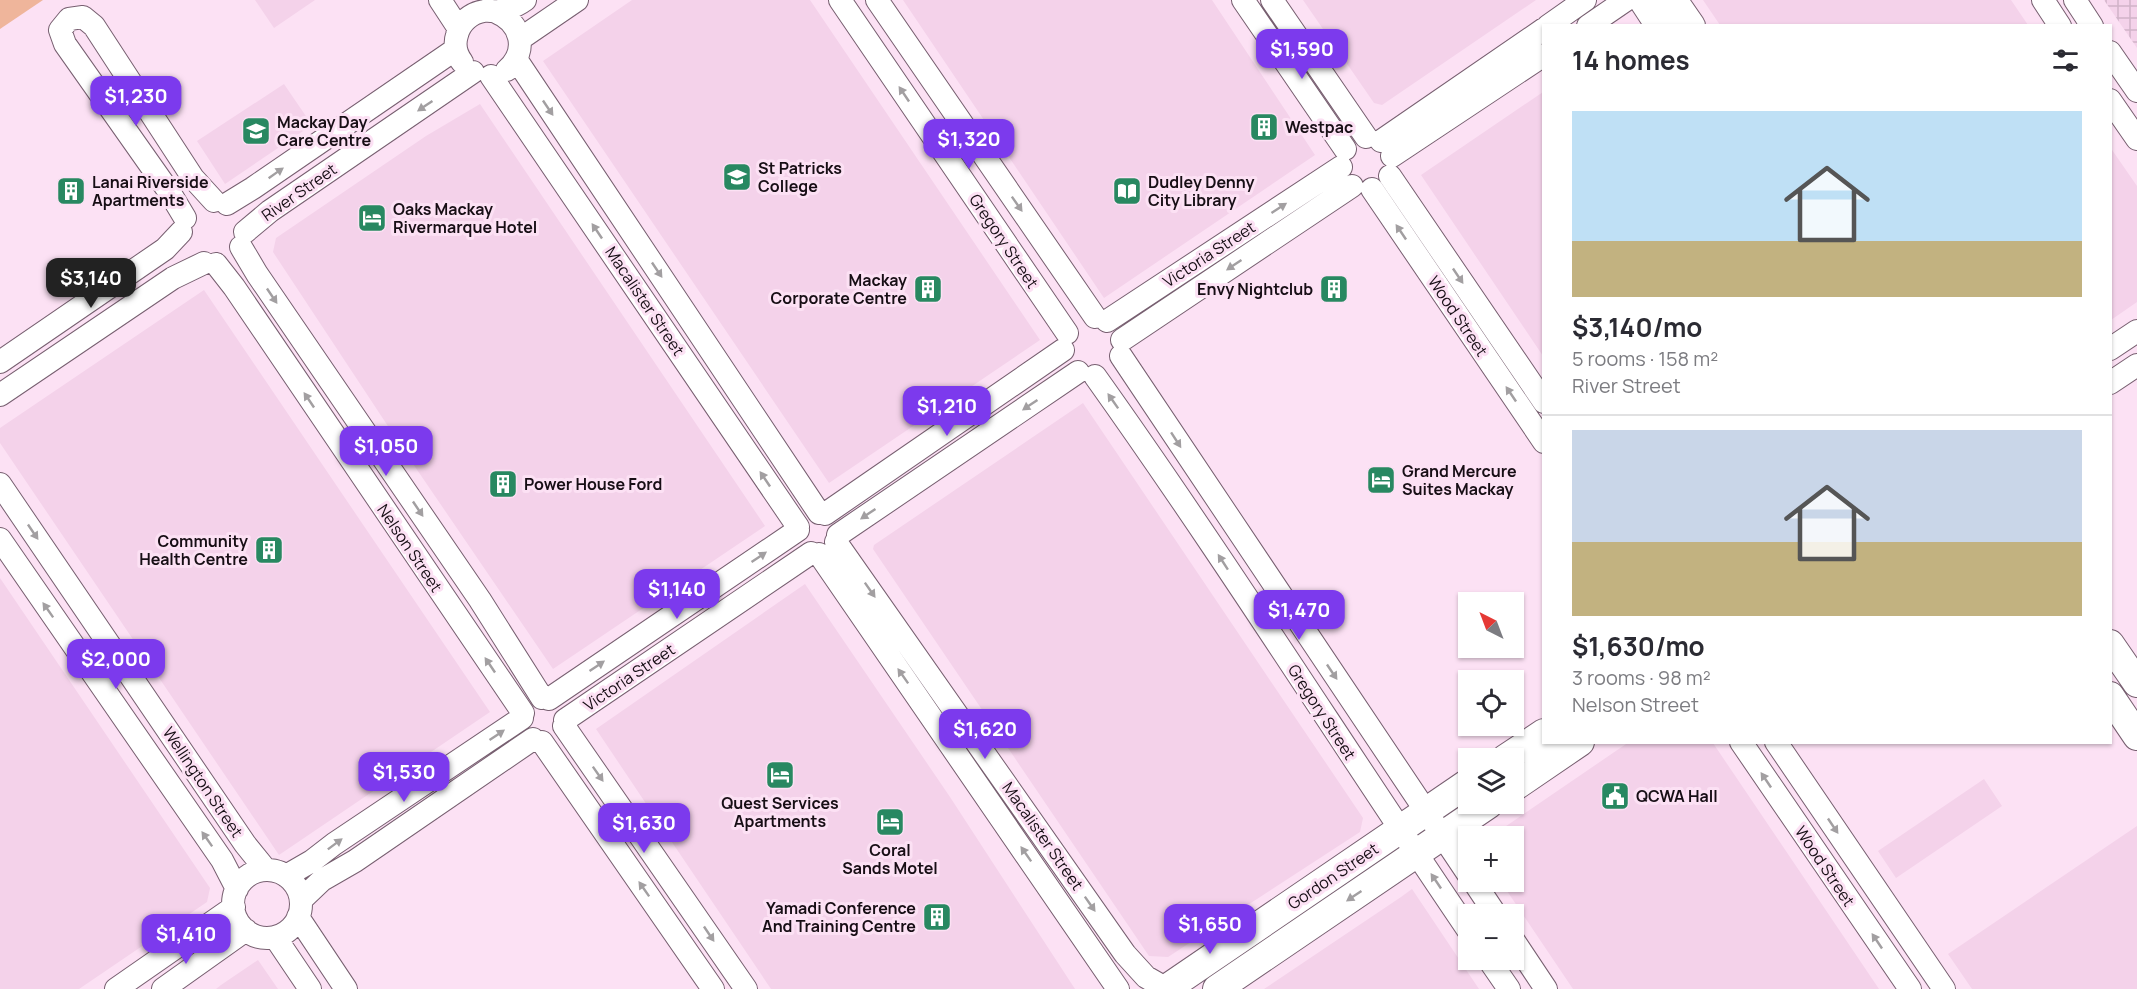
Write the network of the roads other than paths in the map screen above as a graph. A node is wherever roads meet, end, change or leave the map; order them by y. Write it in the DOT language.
graph roads {
  1 [pos="440,0"];
  2 [pos="525,0"];
  3 [pos="577,0"];
  4 [pos="840,0"];
  5 [pos="877,0"];
  6 [pos="1272,0"];
  7 [pos="1585,0"];
  8 [pos="1626,0"];
  9 [pos="1643,0"];
  10 [pos="1673,0"];
  11 [pos="2043,0"];
  12 [pos="2075,0"];
  13 [pos="1250,2"];
  14 [pos="485,8"];
  15 [pos="1551,24"];
  16 [pos="1590,24"];
  17 [pos="1659,24"];
  18 [pos="1689,24"];
  19 [pos="2059,24"];
  20 [pos="2091,24"];
  21 [pos="1542,31"];
  22 [pos="457,39"];
  23 [pos="1301,44"];
  24 [pos="518,49"];
  25 [pos="2112,55"];
  26 [pos="1282,56"];
  27 [pos="1542,56"];
  28 [pos="482,74"];
  29 [pos="2137,91"];
  30 [pos="2112,103"];
  31 [pos="2137,140"];
  32 [pos="1367,163"];
  33 [pos="220,202"];
  34 [pos="183,225"];
  35 [pos="243,239"];
  36 [pos="210,264"];
  37 [pos="1101,319"];
  38 [pos="2137,331"];
  39 [pos="1065,342"];
  40 [pos="1121,348"];
  41 [pos="2112,348"];
  42 [pos="0,362"];
  43 [pos="2137,365"];
  44 [pos="1087,374"];
  45 [pos="2112,382"];
  46 [pos="0,395"];
  47 [pos="1542,399"];
  48 [pos="1542,439"];
  49 [pos="0,484"];
  50 [pos="822,514"];
  51 [pos="798,529"];
  52 [pos="0,539"];
  53 [pos="826,546"];
  54 [pos="2112,647"];
  55 [pos="2137,683"];
  56 [pos="545,699"];
  57 [pos="2112,699"];
  58 [pos="522,716"];
  59 [pos="565,723"];
  60 [pos="1542,734"];
  61 [pos="2137,736"];
  62 [pos="538,741"];
  63 [pos="1577,744"];
  64 [pos="1742,744"];
  65 [pos="1777,744"];
  66 [pos="1522,748"];
  67 [pos="1524,780"];
  68 [pos="1458,790"];
  69 [pos="1427,812"];
  70 [pos="1474,814"];
  71 [pos="1400,830"];
  72 [pos="1443,835"];
  73 [pos="1417,854"];
  74 [pos="1458,858"];
  75 [pos="276,873"];
  76 [pos="235,898"];
  77 [pos="300,909"];
  78 [pos="1458,915"];
  79 [pos="246,930"];
  80 [pos="275,937"];
  81 [pos="1125,954"];
  82 [pos="1524,956"];
  83 [pos="1104,968"];
  84 [pos="1246,969"];
  85 [pos="1496,970"];
  86 [pos="116,989"];
  87 [pos="163,989"];
  88 [pos="310,989"];
  89 [pos="346,989"];
  90 [pos="713,989"];
  91 [pos="746,989"];
  92 [pos="1118,989"];
  93 [pos="1167,989"];
  94 [pos="1195,989"];
  95 [pos="1217,989"];
  96 [pos="1509,989"];
  97 [pos="1546,989"];
  98 [pos="1910,989"];
  99 [pos="1944,989"];
  1 -- 22 [label="street"];
  2 -- 14 [label="street"];
  3 -- 24 [label="street"];
  39 -- 4 [label="street, Gregory Street, one-way"];
  5 -- 37 [label="street, Gregory Street, one-way"];
  6 -- 23 [label="street, Wood Street"];
  7 -- 15 [label="street"];
  8 -- 16 [label="street"];
  9 -- 17 [label="main road"];
  10 -- 18 [label="main road"];
  11 -- 19 [label="street"];
  12 -- 20 [label="street"];
  13 -- 26 [label="street, Wood Street"];
  14 -- 22 [label="street"];
  14 -- 24 [label="street"];
  21 -- 32 [label="street, Victoria Street"];
  22 -- 28 [label="street"];
  33 -- 22 [label="street, River Street, one-way"];
  23 -- 26 [label="street"];
  23 -- 32 [label="street, Wood Street"];
  24 -- 28 [label="street"];
  24 -- 50 [label="street, Macalister Street, one-way"];
  25 -- 29 [label="street"];
  26 -- 32 [label="street, Wood Street"];
  27 -- 32 [label="street, Victoria Street"];
  28 -- 35 [label="street, River Street, one-way"];
  51 -- 28 [label="street, Macalister Street, one-way"];
  30 -- 31 [label="street"];
  37 -- 32 [label="street, Victoria Street, one-way"];
  32 -- 40 [label="street, Victoria Street, one-way"];
  32 -- 47 [label="street, Wood Street, one-way"];
  48 -- 32 [label="street, Wood Street, one-way"];
  33 -- 34 [label="street"];
  33 -- 34 [label="street"];
  33 -- 35 [label="street"];
  34 -- 36 [label="street"];
  34 -- 42 [label="street"];
  35 -- 36 [label="street"];
  35 -- 56 [label="street, Nelson Street, one-way"];
  36 -- 46 [label="street"];
  58 -- 36 [label="street, Nelson Street, one-way"];
  37 -- 39 [label="street"];
  37 -- 40 [label="street"];
  38 -- 41 [label="street"];
  39 -- 44 [label="street"];
  39 -- 50 [label="street"];
  40 -- 44 [label="street"];
  40 -- 69 [label="street, Gregory Street, one-way"];
  43 -- 45 [label="street"];
  44 -- 53 [label="street, Victoria Street, one-way"];
  71 -- 44 [label="street, Gregory Street, one-way"];
  49 -- 75 [label="street, Wellington Street, one-way"];
  50 -- 51 [label="street"];
  50 -- 53 [label="street"];
  51 -- 53 [label="street"];
  56 -- 51 [label="street, Victoria Street, one-way"];
  76 -- 52 [label="street, Wellington Street, one-way"];
  53 -- 59 [label="street, Victoria Street"];
  53 -- 81 [label="street, Macalister Street, one-way"];
  83 -- 53 [label="street, Macalister Street, one-way"];
  54 -- 55 [label="main road"];
  56 -- 58 [label="street"];
  56 -- 59 [label="street"];
  57 -- 61 [label="main road"];
  58 -- 62 [label="street"];
  75 -- 58 [label="street, one-way"];
  59 -- 62 [label="street"];
  59 -- 91 [label="street, one-way"];
  60 -- 66 [label="main road"];
  62 -- 77 [label="street"];
  90 -- 62 [label="street, one-way"];
  63 -- 67 [label="main road"];
  98 -- 64 [label="street, Wood Street, one-way"];
  65 -- 99 [label="street, Wood Street, one-way"];
  68 -- 69 [label="main road, Gordon Street"];
  69 -- 71 [label="main road, Gordon Street"];
  69 -- 72 [label="street, Gregory Street"];
  70 -- 72 [label="main road, Gordon Street"];
  71 -- 73 [label="street, Gregory Street"];
  71 -- 93 [label="main road, Gordon Street"];
  72 -- 73 [label="main road, Gordon Street"];
  72 -- 74 [label="street, Gregory Street"];
  78 -- 73 [label="street, Gregory Street, one-way"];
  73 -- 84 [label="main road, Gordon Street, one-way"];
  75 -- 76 [label="street"];
  75 -- 77 [label="street"];
  76 -- 79 [label="street"];
  76 -- 86 [label="street"];
  77 -- 80 [label="street"];
  77 -- 89 [label="street"];
  79 -- 80 [label="street"];
  79 -- 87 [label="street"];
  80 -- 88 [label="street"];
  81 -- 83 [label="street"];
  81 -- 93 [label="street, Macalister Street"];
  82 -- 97 [label="street"];
  83 -- 92 [label="street, Macalister Street"];
  84 -- 94 [label="main road"];
  84 -- 95 [label="main road, Gordon Street"];
  85 -- 96 [label="street"];
}
